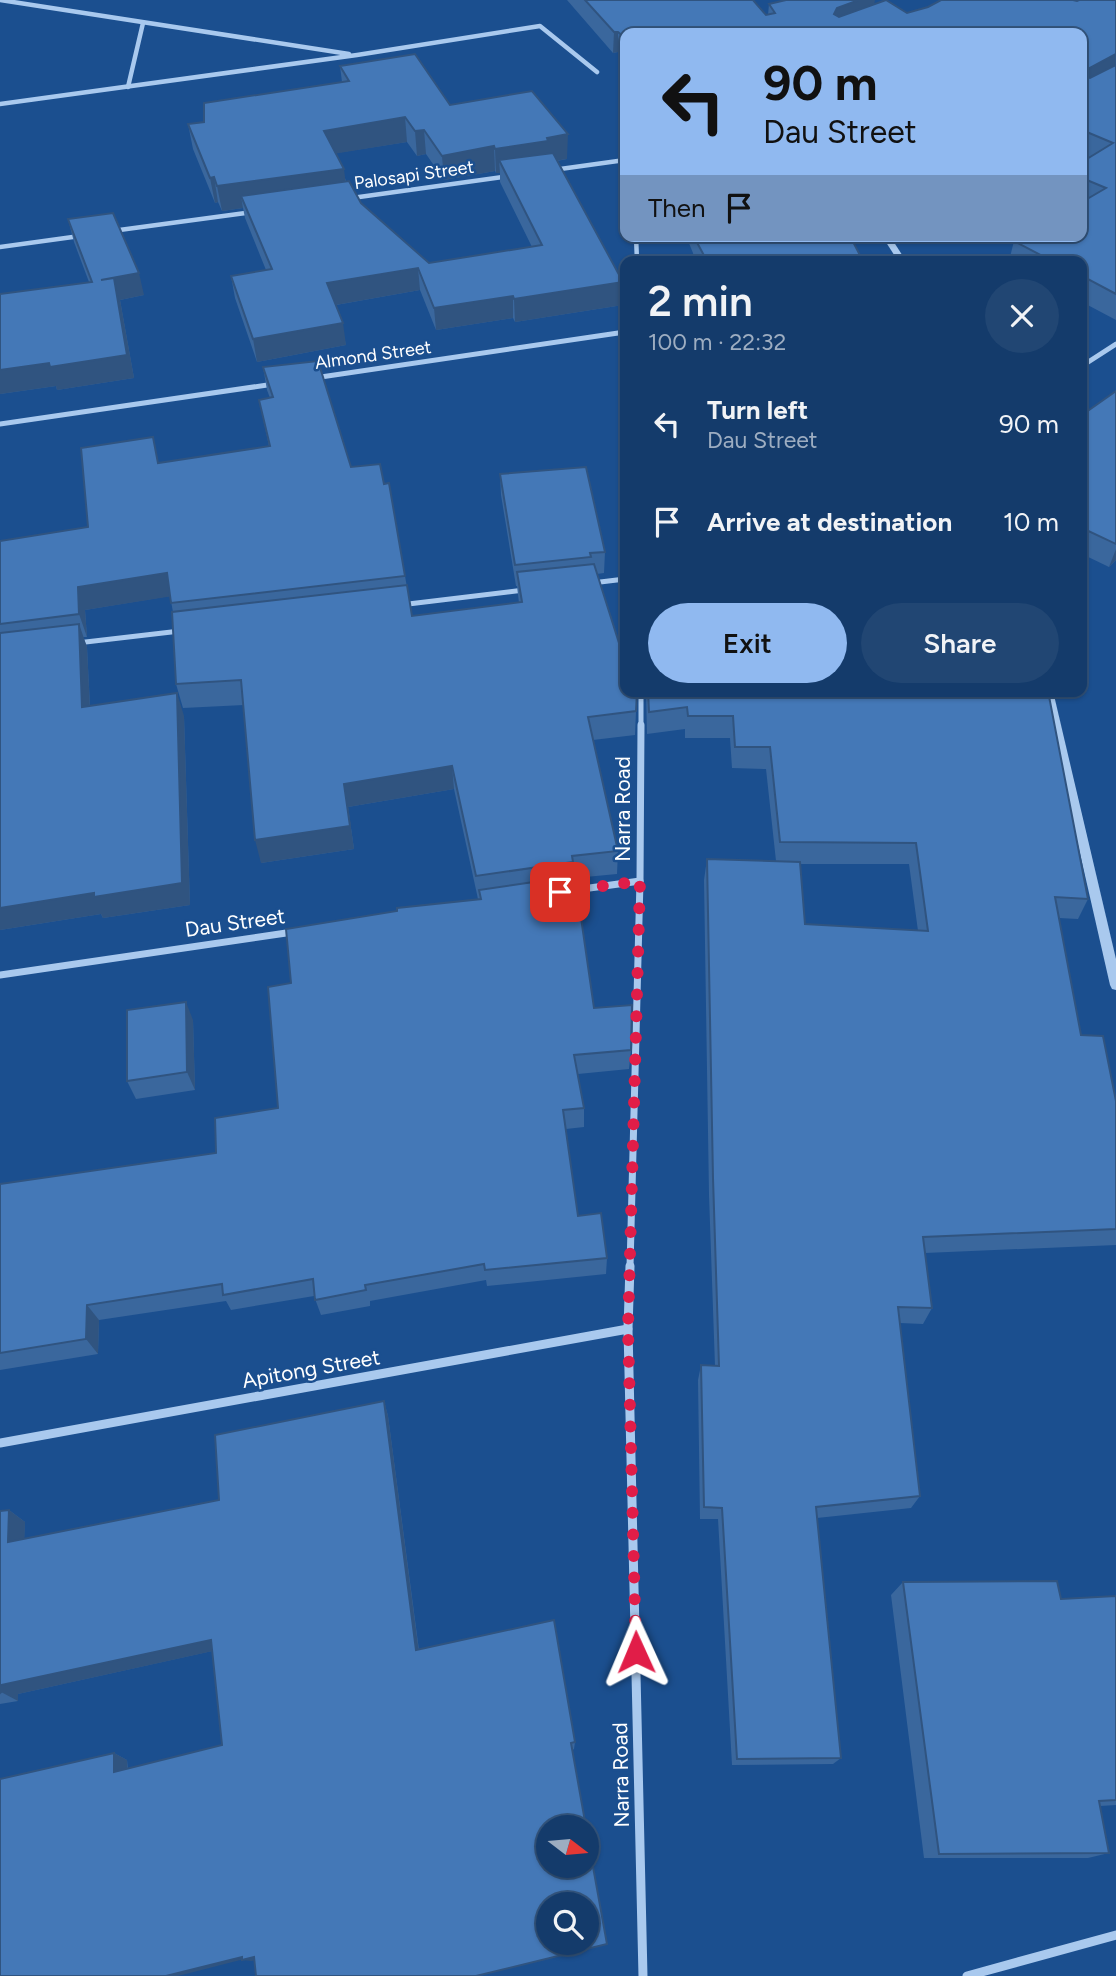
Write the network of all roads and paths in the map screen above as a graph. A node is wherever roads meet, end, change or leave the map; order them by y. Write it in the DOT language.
graph roads {
  1 [pos="0,0"];
  2 [pos="143,23"];
  3 [pos="356,55"];
  4 [pos="597,72"];
  5 [pos="128,87"];
  6 [pos="0,104"];
  7 [pos="620,161"];
  8 [pos="543,172"];
  9 [pos="516,175"];
  10 [pos="340,200"];
  11 [pos="258,211"];
  12 [pos="109,232"];
  13 [pos="82,236"];
  14 [pos="0,247"];
  15 [pos="620,333"];
  16 [pos="1116,344"];
  17 [pos="1087,363"];
  18 [pos="312,378"];
  19 [pos="285,382"];
  20 [pos="0,424"];
  21 [pos="620,579"];
  22 [pos="583,583"];
  23 [pos="528,590"];
  24 [pos="389,606"];
  25 [pos="194,629"];
  26 [pos="69,643"];
  27 [pos="641,697"];
  28 [pos="1049,697"];
  29 [pos="640,881"];
  30 [pos="559,893"];
  31 [pos="300,931"];
  32 [pos="0,975"];
  33 [pos="1116,985"];
  34 [pos="628,1329"];
  35 [pos="0,1443"];
  36 [pos="1116,1935"];
  37 [pos="643,1976"];
  38 [pos="967,1976"];
  1 -- 2 [label="street"];
  2 -- 3 [label="street"];
  2 -- 5 [label="street"];
  3 -- 4 [label="street"];
  3 -- 5 [label="street"];
  5 -- 6 [label="street"];
  7 -- 8 [label="street"];
  9 -- 10 [label="street, Palosapi Street"];
  11 -- 12 [label="street"];
  13 -- 14 [label="street"];
  15 -- 18 [label="street, Almond Street"];
  16 -- 17 [label="street"];
  19 -- 20 [label="street"];
  21 -- 22 [label="street"];
  23 -- 24 [label="street"];
  25 -- 26 [label="street"];
  27 -- 29 [label="street, Narra Road"];
  28 -- 33 [label="street"];
  29 -- 30 [label="street"];
  29 -- 34 [label="street, Narra Road"];
  31 -- 32 [label="street, Dau Street"];
  34 -- 35 [label="street, Apitong Street"];
  34 -- 37 [label="street, Narra Road"];
  36 -- 38 [label="street"];
}
